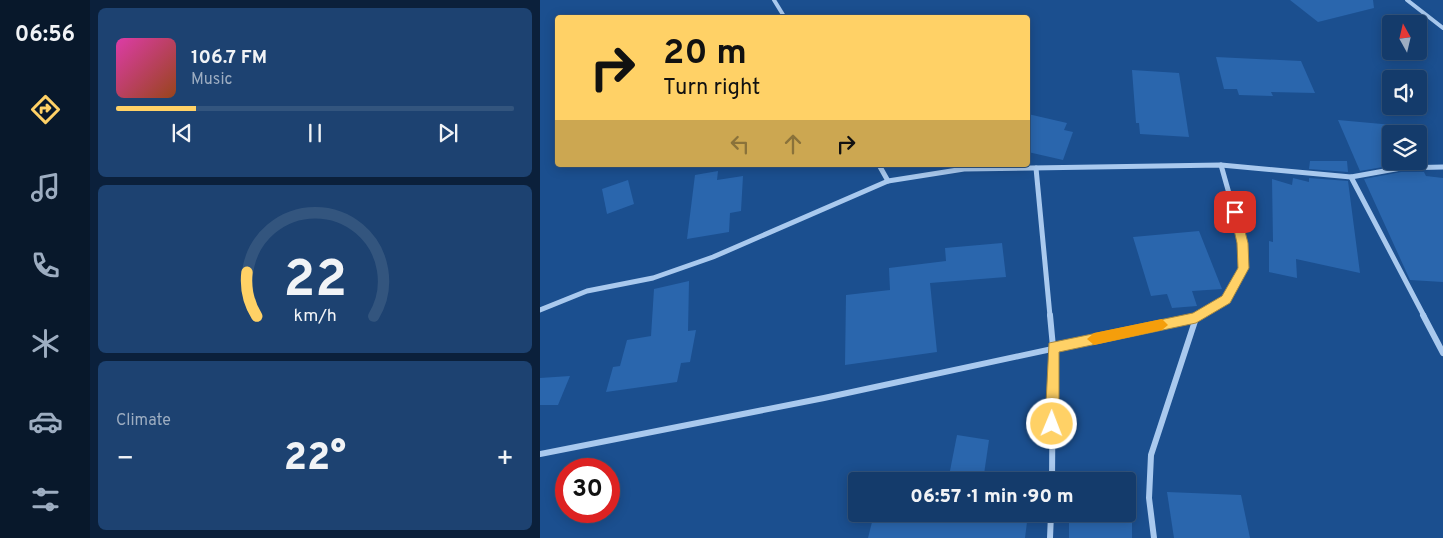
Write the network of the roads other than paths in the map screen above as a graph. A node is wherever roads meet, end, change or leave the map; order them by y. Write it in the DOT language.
graph roads {
  1 [pos="774,0"];
  2 [pos="1407,0"];
  3 [pos="783,15"];
  4 [pos="1443,28"];
  5 [pos="1221,165"];
  6 [pos="880,167"];
  7 [pos="1443,167"];
  8 [pos="1036,168"];
  9 [pos="1351,177"];
  10 [pos="888,180"];
  11 [pos="540,310"];
  12 [pos="1196,318"];
  13 [pos="1053,347"];
  14 [pos="1443,353"];
  15 [pos="540,454"];
  16 [pos="1052,472"];
  17 [pos="1051,522"];
  18 [pos="1050,538"];
  19 [pos="1154,538"];
  1 -- 3 [label="street"];
  2 -- 4 [label="street"];
  5 -- 8 [label="street"];
  5 -- 9 [label="street"];
  5 -- 12 [label="street"];
  6 -- 10 [label="street"];
  7 -- 9 [label="street"];
  8 -- 10 [label="street"];
  8 -- 13 [label="street"];
  9 -- 14 [label="street"];
  10 -- 11 [label="street"];
  12 -- 13 [label="street"];
  12 -- 19 [label="street"];
  13 -- 15 [label="street"];
  13 -- 16 [label="street"];
  17 -- 18 [label="street"];
}
